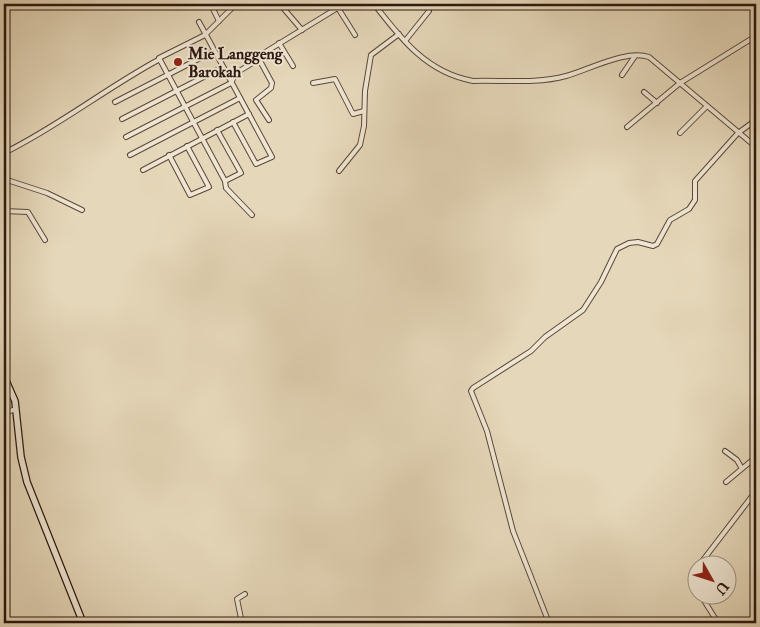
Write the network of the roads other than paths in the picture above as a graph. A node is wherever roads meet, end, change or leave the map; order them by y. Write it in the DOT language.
graph roads {
  1 [pos="236,4"];
  2 [pos="344,4"];
  3 [pos="374,4"];
  4 [pos="230,6"];
  5 [pos="338,8"];
  6 [pos="213,9"];
  7 [pos="284,9"];
  8 [pos="430,11"];
  9 [pos="219,21"];
  10 [pos="199,22"];
  11 [pos="302,30"];
  12 [pos="399,34"];
  13 [pos="206,35"];
  14 [pos="355,35"];
  15 [pos="756,36"];
  16 [pos="405,41"];
  17 [pos="279,43"];
  18 [pos="214,51"];
  19 [pos="635,56"];
  20 [pos="160,59"];
  21 [pos="258,59"];
  22 [pos="293,66"];
  23 [pos="223,67"];
  24 [pos="168,74"];
  25 [pos="622,75"];
  26 [pos="231,83"];
  27 [pos="313,83"];
  28 [pos="680,83"];
  29 [pos="176,90"];
  30 [pos="644,92"];
  31 [pos="240,98"];
  32 [pos="115,102"];
  33 [pos="657,103"];
  34 [pos="185,106"];
  35 [pos="707,106"];
  36 [pos="364,110"];
  37 [pos="248,114"];
  38 [pos="122,119"];
  39 [pos="269,120"];
  40 [pos="756,120"];
  41 [pos="193,122"];
  42 [pos="233,122"];
  43 [pos="627,127"];
  44 [pos="217,130"];
  45 [pos="680,133"];
  46 [pos="738,133"];
  47 [pos="126,137"];
  48 [pos="202,138"];
  49 [pos="187,146"];
  50 [pos="756,147"];
  51 [pos="4,153"];
  52 [pos="130,156"];
  53 [pos="169,156"];
  54 [pos="144,170"];
  55 [pos="338,171"];
  56 [pos="4,179"];
  57 [pos="225,181"];
  58 [pos="82,210"];
  59 [pos="4,211"];
  60 [pos="252,215"];
  61 [pos="45,240"];
  62 [pos="4,376"];
  63 [pos="16,408"];
  64 [pos="4,413"];
  65 [pos="725,451"];
  66 [pos="756,457"];
  67 [pos="742,467"];
  68 [pos="726,482"];
  69 [pos="756,491"];
  70 [pos="708,554"];
  71 [pos="245,594"];
  72 [pos="706,604"];
  73 [pos="83,623"];
  74 [pos="242,623"];
  75 [pos="549,623"];
  76 [pos="718,623"];
  1 -- 4 [label="street"];
  2 -- 5 [label="street"];
  3 -- 12 [label="street"];
  4 -- 9 [label="street"];
  5 -- 11 [label="street"];
  5 -- 14 [label="street"];
  6 -- 9 [label="street"];
  7 -- 11 [label="street"];
  8 -- 16 [label="street"];
  9 -- 13 [label="street"];
  10 -- 13 [label="street"];
  11 -- 17 [label="street"];
  12 -- 16 [label="street"];
  12 -- 36 [label="street"];
  13 -- 18 [label="street"];
  13 -- 20 [label="street"];
  15 -- 28 [label="street"];
  16 -- 19 [label="street"];
  17 -- 21 [label="street"];
  17 -- 22 [label="street"];
  18 -- 23 [label="street"];
  18 -- 24 [label="street"];
  19 -- 25 [label="street"];
  19 -- 28 [label="street"];
  20 -- 24 [label="street"];
  20 -- 51 [label="street"];
  21 -- 26 [label="street"];
  21 -- 39 [label="street"];
  23 -- 26 [label="street"];
  23 -- 29 [label="street"];
  24 -- 29 [label="street"];
  24 -- 32 [label="street"];
  26 -- 31 [label="street"];
  26 -- 34 [label="street"];
  27 -- 36 [label="street"];
  28 -- 33 [label="street"];
  28 -- 35 [label="street"];
  29 -- 34 [label="street"];
  29 -- 38 [label="street"];
  30 -- 33 [label="street"];
  31 -- 37 [label="street"];
  31 -- 41 [label="street"];
  33 -- 43 [label="street"];
  34 -- 41 [label="street"];
  34 -- 47 [label="street"];
  35 -- 45 [label="street"];
  35 -- 46 [label="street"];
  36 -- 55 [label="street"];
  37 -- 42 [label="street"];
  37 -- 42 [label="street"];
  40 -- 46 [label="street"];
  41 -- 48 [label="street"];
  41 -- 52 [label="street"];
  42 -- 44 [label="street"];
  44 -- 48 [label="street"];
  44 -- 57 [label="street"];
  46 -- 50 [label="street"];
  46 -- 75 [label="street"];
  48 -- 49 [label="street"];
  48 -- 57 [label="street"];
  49 -- 53 [label="street"];
  49 -- 53 [label="street"];
  53 -- 54 [label="street"];
  56 -- 58 [label="street"];
  57 -- 60 [label="street"];
  59 -- 61 [label="street"];
  62 -- 63 [label="main road"];
  63 -- 64 [label="street"];
  63 -- 73 [label="main road"];
  65 -- 67 [label="street"];
  66 -- 67 [label="street"];
  67 -- 68 [label="street"];
  69 -- 70 [label="street"];
  71 -- 74 [label="street"];
  72 -- 76 [label="street"];
}
